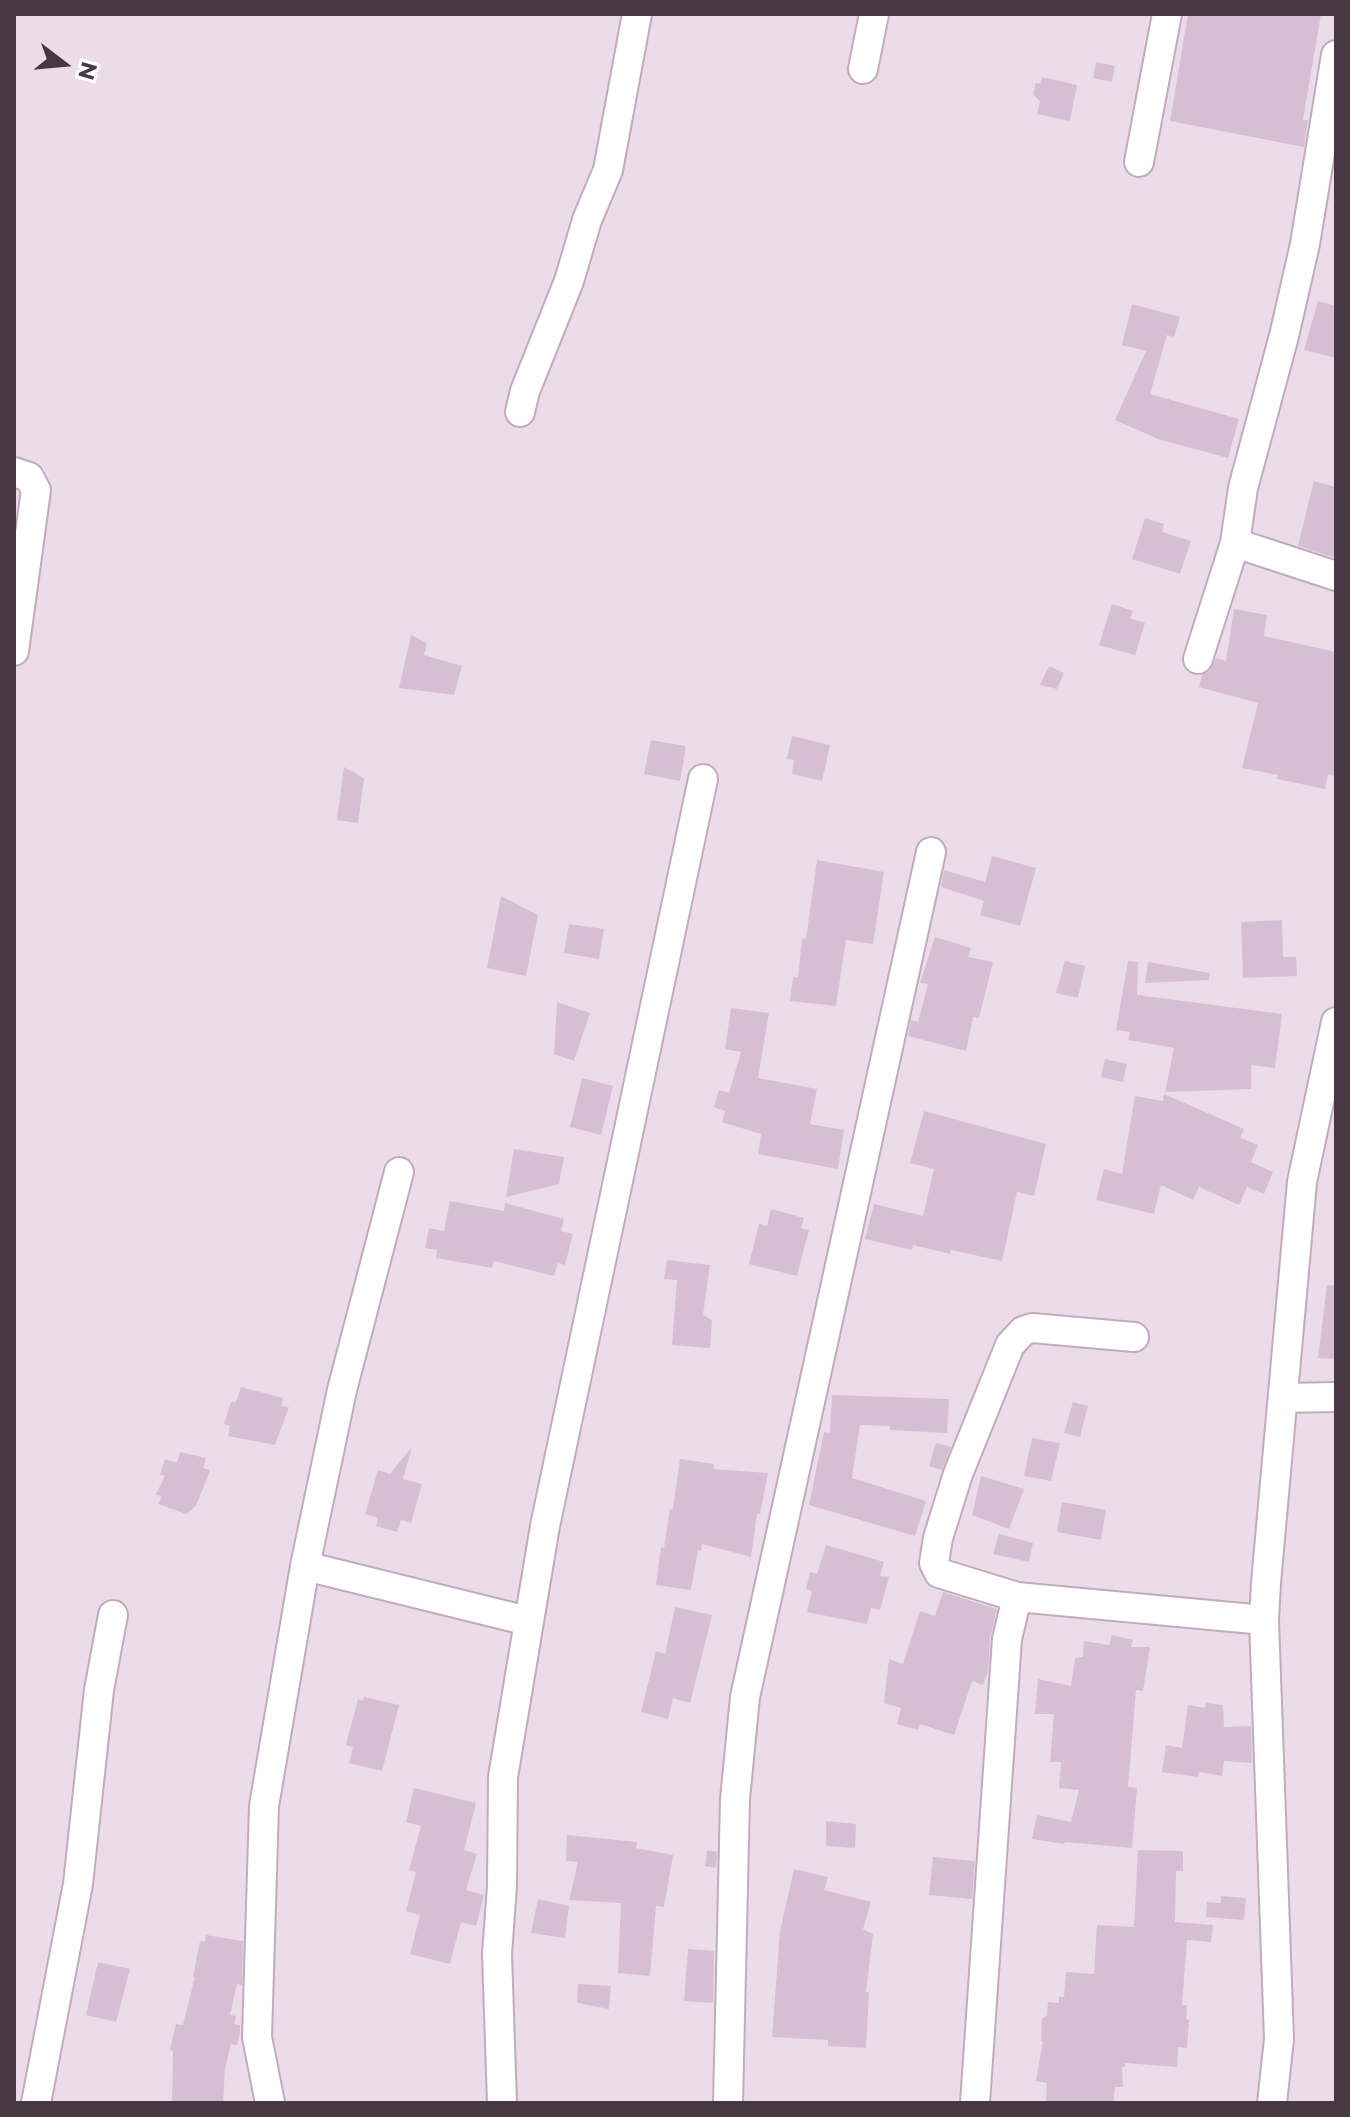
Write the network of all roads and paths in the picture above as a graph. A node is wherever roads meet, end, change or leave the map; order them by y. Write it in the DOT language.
graph roads {
  1 [pos="637,14"];
  2 [pos="874,14"];
  3 [pos="1167,14"];
  4 [pos="1336,55"];
  5 [pos="863,69"];
  6 [pos="1139,162"];
  7 [pos="520,412"];
  8 [pos="14,472"];
  9 [pos="1235,543"];
  10 [pos="1336,576"];
  11 [pos="14,651"];
  12 [pos="1198,659"];
  13 [pos="703,779"];
  14 [pos="931,852"];
  15 [pos="1336,1022"];
  16 [pos="1331,1068"];
  17 [pos="399,1172"];
  18 [pos="1134,1337"];
  19 [pos="1336,1397"];
  20 [pos="1283,1398"];
  21 [pos="305,1566"];
  22 [pos="1017,1597"];
  23 [pos="113,1615"];
  24 [pos="1264,1620"];
  25 [pos="528,1621"];
  26 [pos="36,2103"];
  27 [pos="270,2103"];
  28 [pos="502,2103"];
  29 [pos="728,2103"];
  30 [pos="975,2103"];
  31 [pos="1272,2103"];
  1 -- 7 [label="street"];
  2 -- 5 [label="street"];
  3 -- 6 [label="street"];
  4 -- 9 [label="street"];
  8 -- 11 [label="street"];
  9 -- 10 [label="street"];
  9 -- 12 [label="street"];
  13 -- 25 [label="street"];
  14 -- 29 [label="street"];
  15 -- 16 [label="street"];
  16 -- 20 [label="street"];
  17 -- 21 [label="street"];
  18 -- 22 [label="street"];
  19 -- 20 [label="street"];
  20 -- 24 [label="street"];
  21 -- 25 [label="street"];
  21 -- 27 [label="street"];
  22 -- 24 [label="street"];
  22 -- 30 [label="street"];
  23 -- 26 [label="street"];
  24 -- 31 [label="street"];
  25 -- 28 [label="street"];
}
